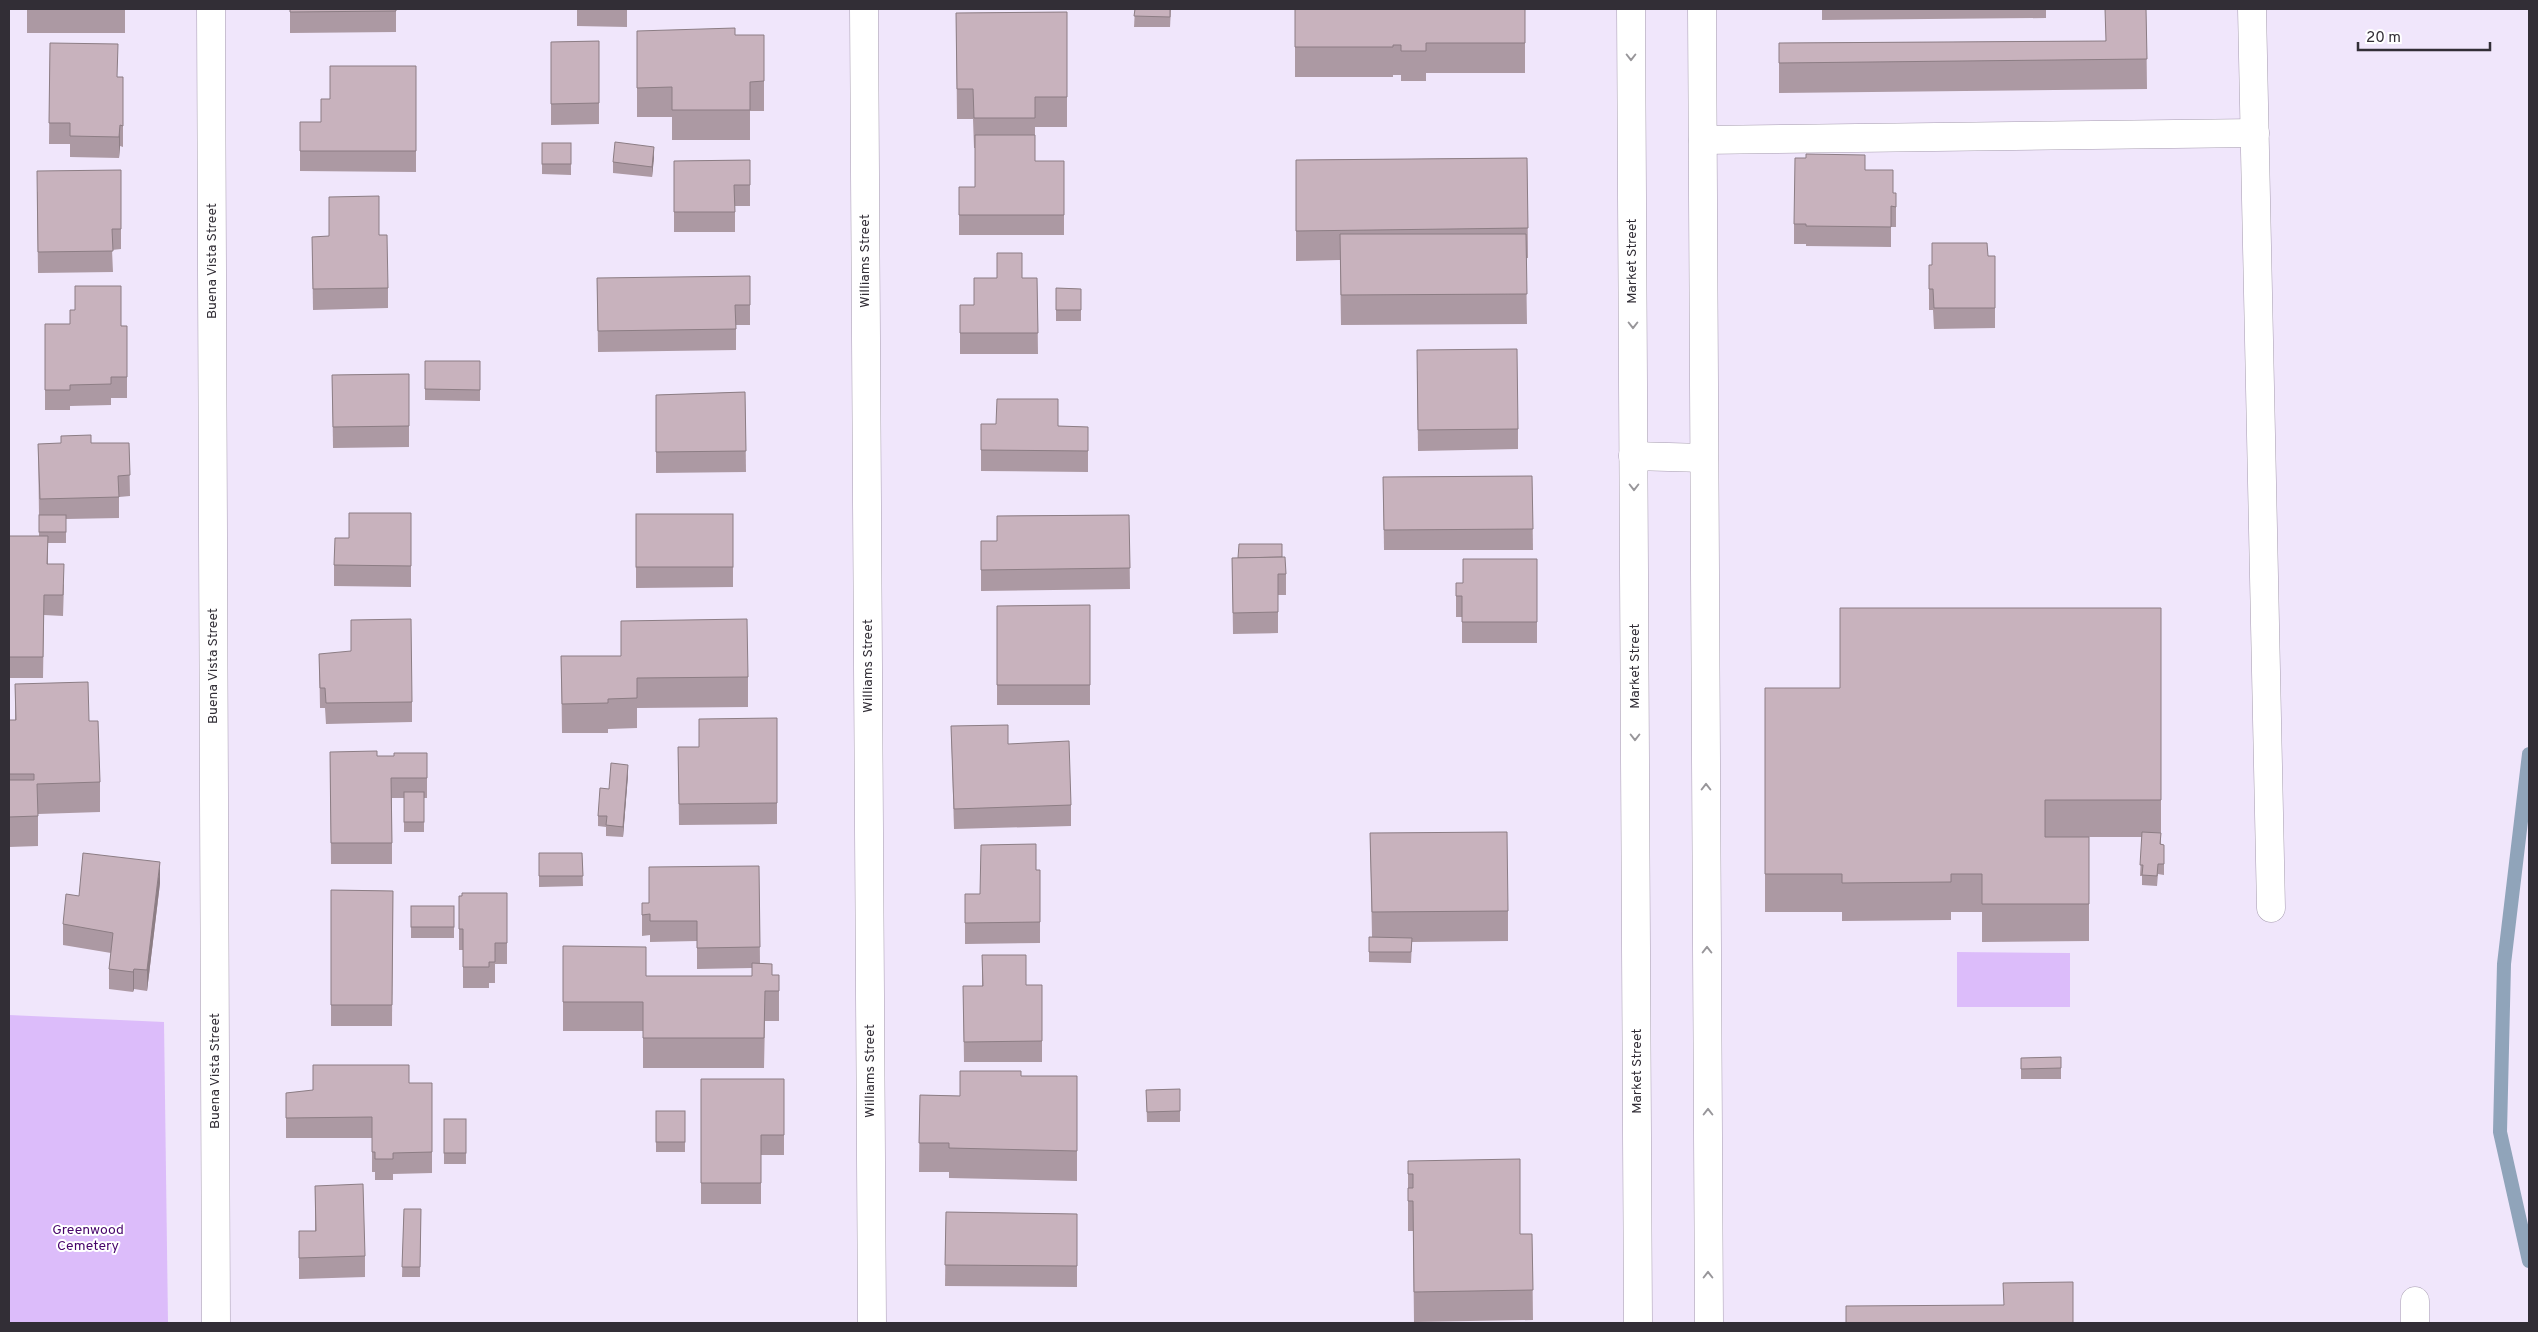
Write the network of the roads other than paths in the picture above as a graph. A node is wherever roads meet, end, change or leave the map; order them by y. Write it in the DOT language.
graph roads {
  1 [pos="211,9"];
  2 [pos="864,9"];
  3 [pos="1631,9"];
  4 [pos="1702,9"];
  5 [pos="2252,9"];
  6 [pos="2255,133"];
  7 [pos="1702,140"];
  8 [pos="1633,456"];
  9 [pos="1704,458"];
  10 [pos="2271,908"];
  11 [pos="216,1323"];
  12 [pos="872,1323"];
  13 [pos="1638,1323"];
  14 [pos="1709,1323"];
  1 -- 11 [label="street, Buena Vista Street"];
  2 -- 12 [label="street, Williams Street"];
  3 -- 8 [label="street, Market Street, one-way"];
  4 -- 7 [label="street"];
  5 -- 6 [label="street"];
  6 -- 7 [label="street"];
  6 -- 10 [label="street"];
  7 -- 9 [label="street"];
  8 -- 9 [label="street"];
  8 -- 13 [label="street, Market Street, one-way"];
  14 -- 9 [label="street, one-way"];
}
